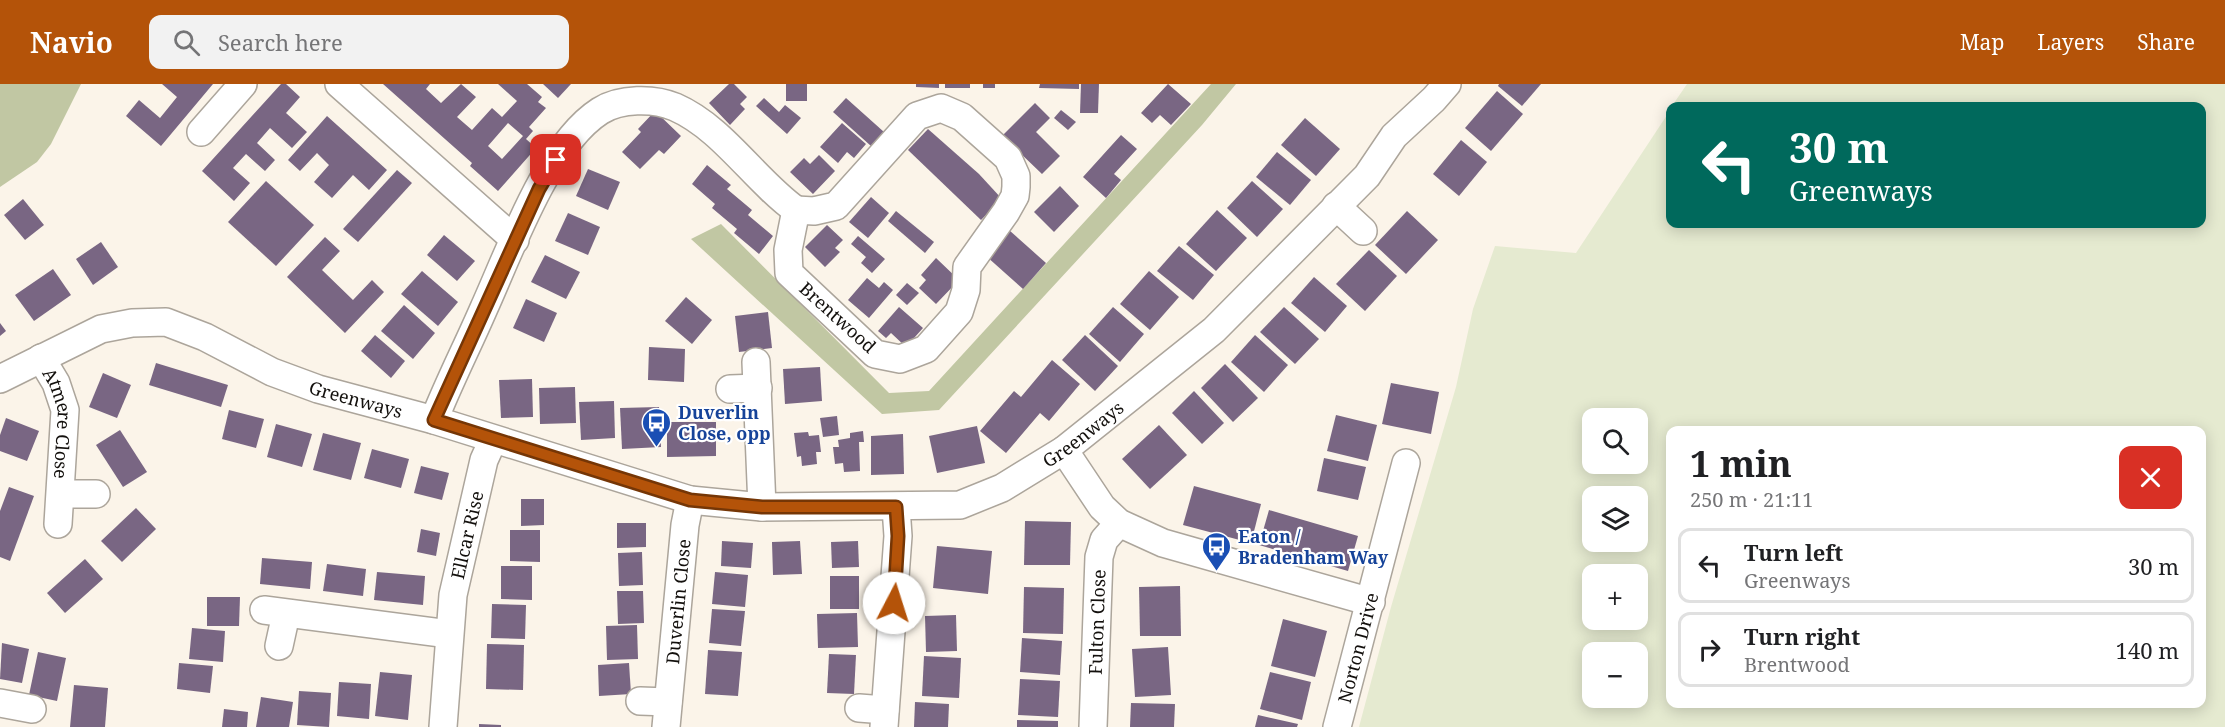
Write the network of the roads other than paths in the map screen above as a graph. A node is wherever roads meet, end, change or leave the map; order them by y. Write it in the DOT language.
graph roads {
  1 [pos="243,84"];
  2 [pos="339,84"];
  3 [pos="1441,92"];
  4 [pos="201,132"];
  5 [pos="1336,206"];
  6 [pos="796,210"];
  7 [pos="1363,231"];
  8 [pos="515,240"];
  9 [pos="41,358"];
  10 [pos="756,362"];
  11 [pos="0,380"];
  12 [pos="758,388"];
  13 [pos="730,389"];
  14 [pos="434,420"];
  15 [pos="493,440"];
  16 [pos="1064,450"];
  17 [pos="1406,463"];
  18 [pos="61,494"];
  19 [pos="96,494"];
  20 [pos="690,500"];
  21 [pos="762,507"];
  22 [pos="896,507"];
  23 [pos="1119,522"];
  24 [pos="58,524"];
  25 [pos="1371,602"];
  26 [pos="449,634"];
  27 [pos="279,646"];
  28 [pos="640,701"];
  29 [pos="667,715"];
  30 [pos="876,715"];
  31 [pos="443,727"];
  32 [pos="1093,727"];
  33 [pos="1338,727"];
  1 -- 4 [label="street"];
  2 -- 8 [label="street"];
  3 -- 5 [label="street, Greenways"];
  5 -- 7 [label="street"];
  5 -- 16 [label="street, Greenways"];
  6 -- 6 [label="street, Brentwood"];
  6 -- 8 [label="street"];
  8 -- 14 [label="street"];
  9 -- 11 [label="street, Greenways"];
  9 -- 14 [label="street, Greenways"];
  9 -- 18 [label="street, Atmere Close"];
  10 -- 12 [label="street"];
  12 -- 13 [label="street"];
  12 -- 21 [label="street"];
  14 -- 15 [label="street, Greenways"];
  15 -- 20 [label="street, Greenways"];
  15 -- 26 [label="street, Ellcar Rise"];
  16 -- 22 [label="street, Greenways"];
  16 -- 23 [label="street"];
  17 -- 25 [label="street, Norton Drive"];
  18 -- 19 [label="street, Atmere Close"];
  18 -- 24 [label="street, Atmere Close"];
  20 -- 21 [label="street, Greenways"];
  20 -- 29 [label="street, Duverlin Close"];
  21 -- 22 [label="street, Greenways"];
  22 -- 30 [label="street"];
  23 -- 25 [label="street"];
  23 -- 32 [label="street, Fulton Close"];
  25 -- 33 [label="street, Norton Drive"];
  26 -- 27 [label="street"];
  26 -- 31 [label="street, Ellcar Rise"];
  28 -- 29 [label="street, Duverlin Close"];
}
